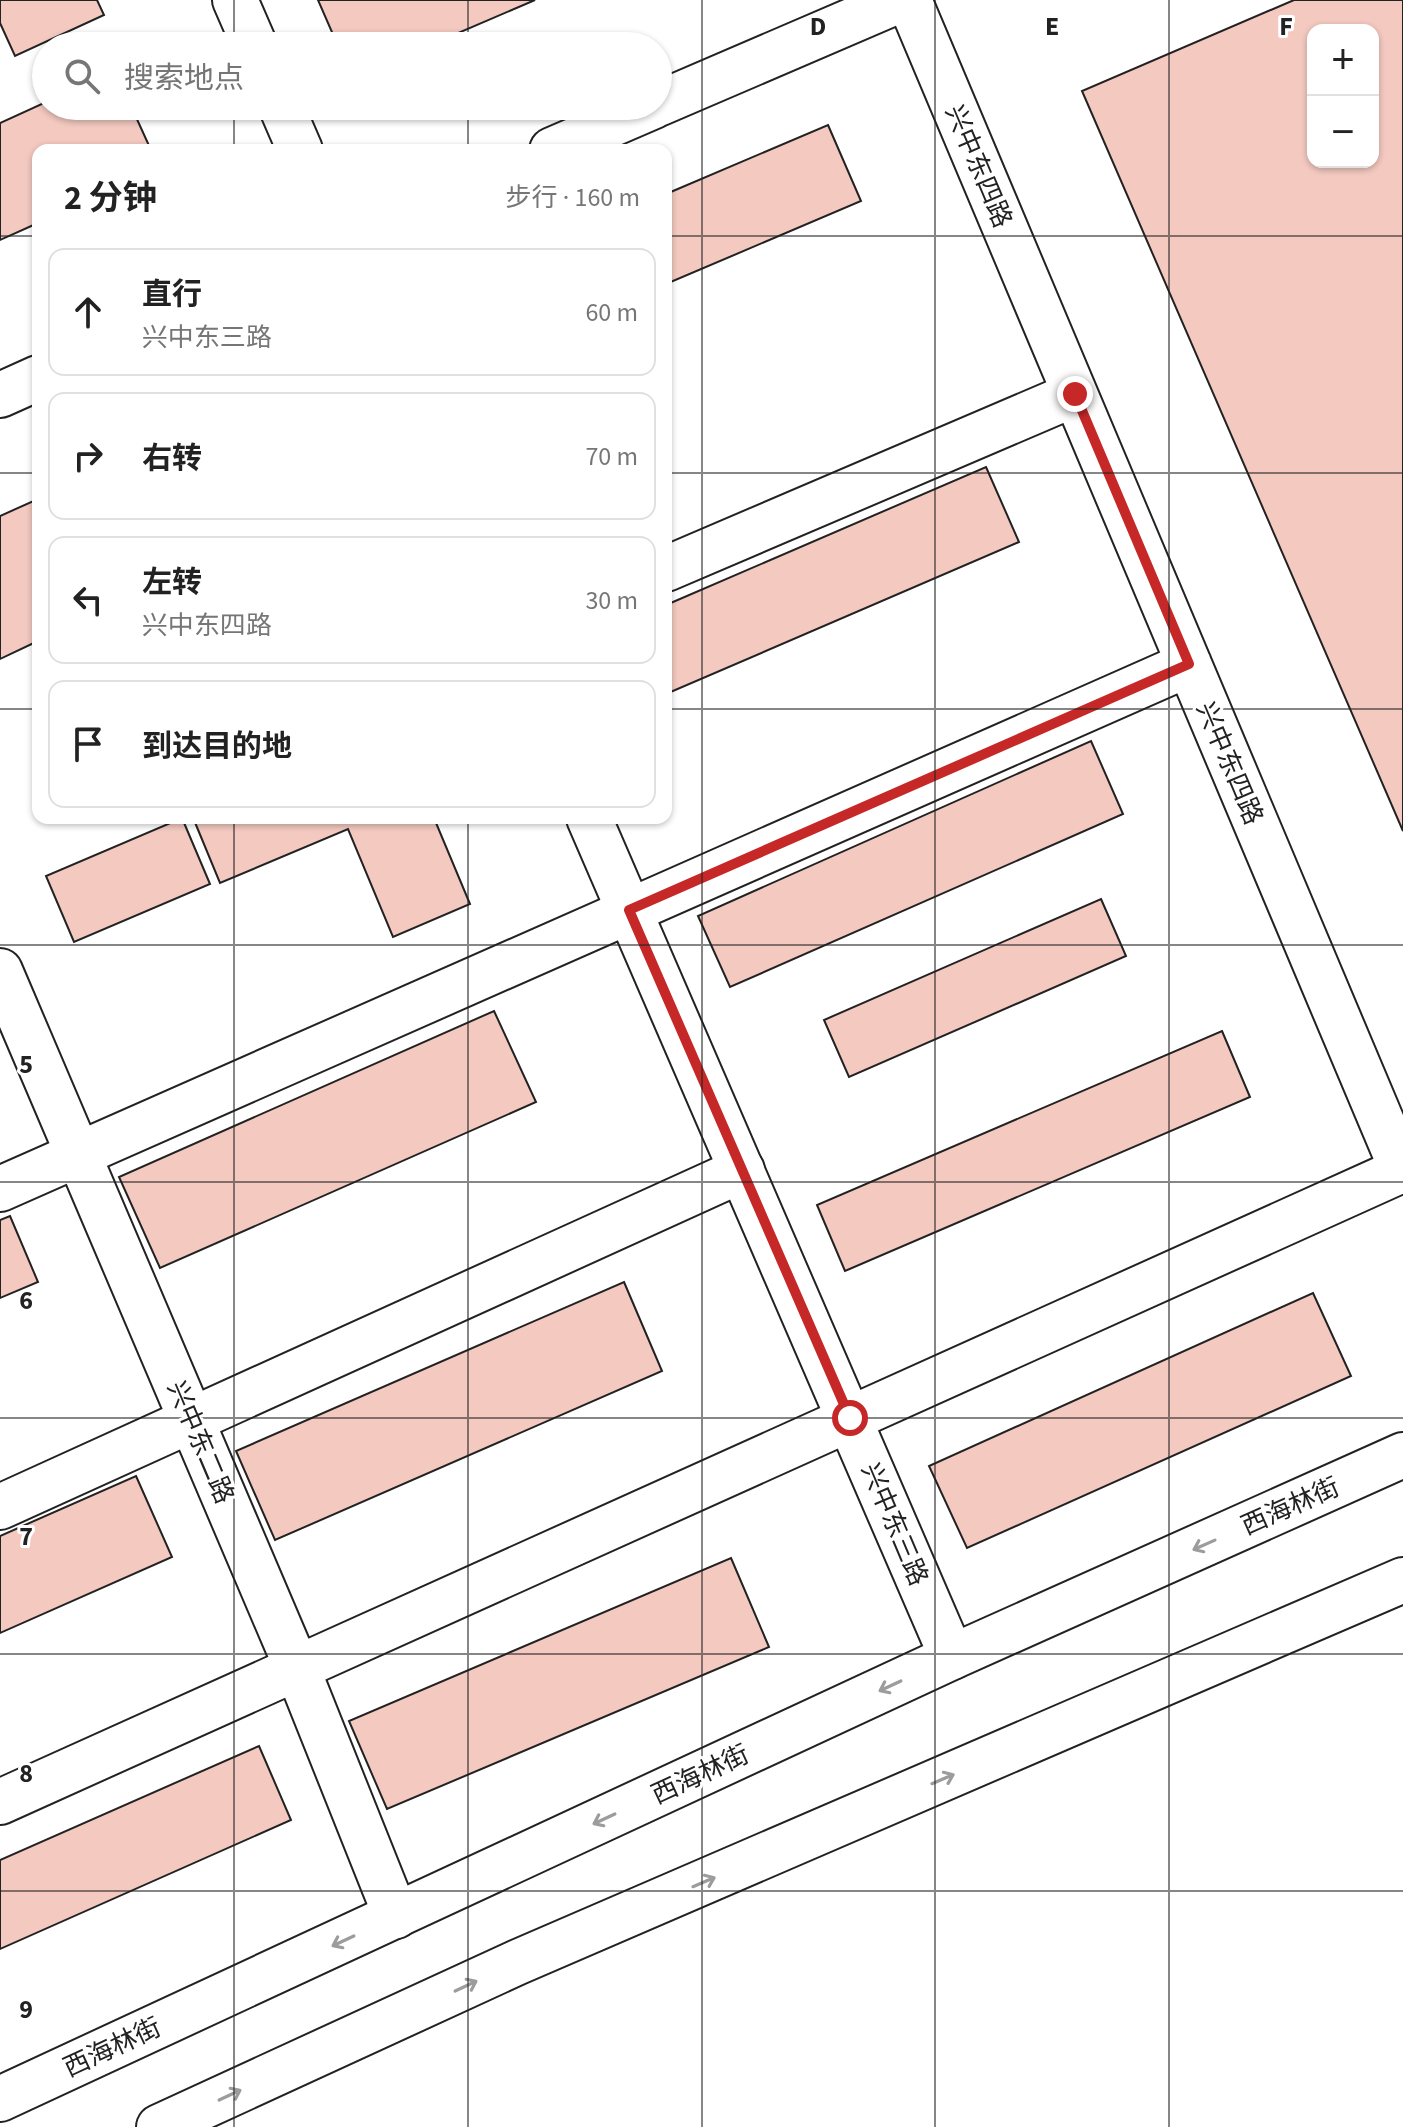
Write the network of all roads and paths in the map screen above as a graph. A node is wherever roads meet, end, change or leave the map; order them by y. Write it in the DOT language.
graph roads {
  1 [pos="235,0"];
  2 [pos="900,0"];
  3 [pos="909,0"];
  4 [pos="839,12"];
  5 [pos="249,32"];
  6 [pos="672,97"];
  7 [pos="287,120"];
  8 [pos="621,120"];
  9 [pos="297,144"];
  10 [pos="566,144"];
  11 [pos="32,381"];
  12 [pos="1075,394"];
  13 [pos="0,395"];
  14 [pos="672,566"];
  15 [pos="1189,664"];
  16 [pos="592,824"];
  17 [pos="629,910"];
  18 [pos="0,971"];
  19 [pos="79,1155"];
  20 [pos="742,1170"];
  21 [pos="1403,1171"];
  22 [pos="0,1189"];
  23 [pos="850,1418"];
  24 [pos="191,1420"];
  25 [pos="1403,1455"];
  26 [pos="0,1507"];
  27 [pos="1403,1580"];
  28 [pos="952,1657"];
  29 [pos="297,1668"];
  30 [pos="0,1802"];
  31 [pos="396,1916"];
  32 [pos="0,2099"];
  33 [pos="159,2127"];
  1 -- 5 [label="main road"];
  2 -- 4 [label="main road"];
  3 -- 12 [label="main road, 兴中东四路"];
  4 -- 6 [label="main road"];
  7 -- 9 [label="main road"];
  8 -- 10 [label="main road"];
  11 -- 13 [label="main road"];
  12 -- 14 [label="main road"];
  12 -- 15 [label="main road, 兴中东四路"];
  15 -- 17 [label="main road"];
  15 -- 21 [label="main road, 兴中东四路"];
  16 -- 17 [label="main road, 兴中东三路"];
  17 -- 19 [label="main road"];
  17 -- 20 [label="main road, 兴中东三路"];
  18 -- 19 [label="main road, 兴中东二路"];
  19 -- 22 [label="main road"];
  19 -- 24 [label="main road, 兴中东二路"];
  20 -- 23 [label="main road, 兴中东三路"];
  20 -- 24 [label="main road"];
  21 -- 23 [label="main road"];
  23 -- 28 [label="main road, 兴中东三路"];
  23 -- 29 [label="main road"];
  24 -- 26 [label="main road"];
  24 -- 29 [label="main road, 兴中东二路"];
  25 -- 28 [label="main road, 西海林街, one-way"];
  33 -- 27 [label="main road, one-way"];
  28 -- 31 [label="main road, 西海林街, one-way"];
  29 -- 30 [label="main road"];
  29 -- 31 [label="main road, 兴中东二路"];
  31 -- 32 [label="main road, 西海林街, one-way"];
}
